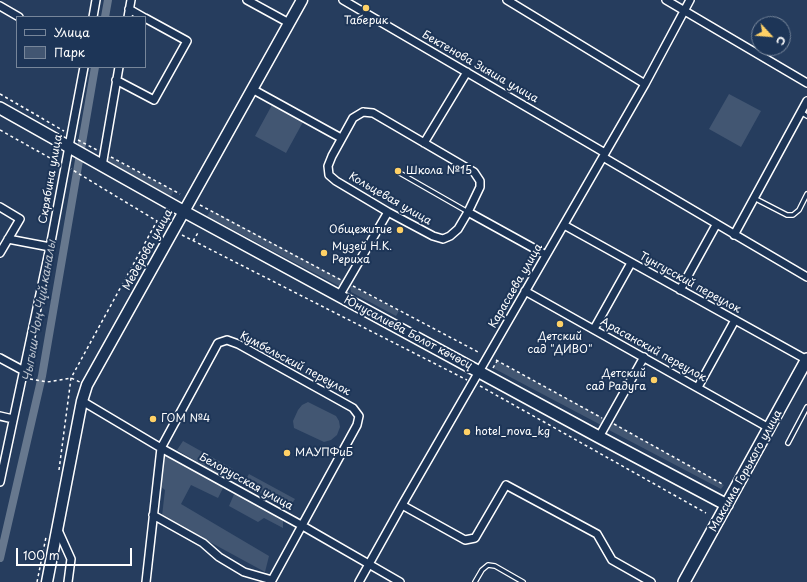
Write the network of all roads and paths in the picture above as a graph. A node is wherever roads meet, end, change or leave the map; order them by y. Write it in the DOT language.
graph roads {
  1 [pos="96,0"];
  2 [pos="131,0"];
  3 [pos="247,0"];
  4 [pos="302,0"];
  5 [pos="343,0"];
  6 [pos="507,0"];
  7 [pos="666,0"];
  8 [pos="690,0"];
  9 [pos="0,6"];
  10 [pos="129,9"];
  11 [pos="684,11"];
  12 [pos="17,16"];
  13 [pos="93,16"];
  14 [pos="128,16"];
  15 [pos="141,16"];
  16 [pos="146,19"];
  17 [pos="289,23"];
  18 [pos="84,68"];
  19 [pos="119,68"];
  20 [pos="467,72"];
  21 [pos="116,80"];
  22 [pos="807,83"];
  23 [pos="645,84"];
  24 [pos="252,89"];
  25 [pos="0,94"];
  26 [pos="807,101"];
  27 [pos="0,108"];
  28 [pos="804,114"];
  29 [pos="0,130"];
  30 [pos="70,135"];
  31 [pos="341,138"];
  32 [pos="424,143"];
  33 [pos="68,147"];
  34 [pos="97,154"];
  35 [pos="604,155"];
  36 [pos="64,166"];
  37 [pos="398,172"];
  38 [pos="180,194"];
  39 [pos="807,194"];
  40 [pos="754,198"];
  41 [pos="200,205"];
  42 [pos="0,207"];
  43 [pos="183,211"];
  44 [pos="388,212"];
  45 [pos="468,212"];
  46 [pos="207,216"];
  47 [pos="564,225"];
  48 [pos="716,225"];
  49 [pos="199,231"];
  50 [pos="182,235"];
  51 [pos="734,235"];
  52 [pos="8,239"];
  53 [pos="193,241"];
  54 [pos="50,247"];
  55 [pos="0,253"];
  56 [pos="546,255"];
  57 [pos="631,263"];
  58 [pos="807,277"];
  59 [pos="680,290"];
  60 [pos="526,291"];
  61 [pos="339,296"];
  62 [pos="735,320"];
  63 [pos="594,329"];
  64 [pos="477,352"];
  65 [pos="475,356"];
  66 [pos="644,357"];
  67 [pos="0,358"];
  68 [pos="807,359"];
  69 [pos="497,361"];
  70 [pos="493,368"];
  71 [pos="24,371"];
  72 [pos="479,372"];
  73 [pos="71,378"];
  74 [pos="30,379"];
  75 [pos="468,380"];
  76 [pos="87,385"];
  77 [pos="480,386"];
  78 [pos="698,387"];
  79 [pos="82,401"];
  80 [pos="807,407"];
  81 [pos="0,416"];
  82 [pos="13,420"];
  83 [pos="769,428"];
  84 [pos="599,437"];
  85 [pos="788,443"];
  86 [pos="160,448"];
  87 [pos="59,471"];
  88 [pos="0,482"];
  89 [pos="402,505"];
  90 [pos="727,505"];
  91 [pos="706,513"];
  92 [pos="153,515"];
  93 [pos="301,525"];
  94 [pos="57,528"];
  95 [pos="368,564"];
  96 [pos="271,581"];
  97 [pos="47,582"];
  98 [pos="68,582"];
  99 [pos="146,582"];
  100 [pos="359,582"];
  101 [pos="400,582"];
  102 [pos="475,582"];
  103 [pos="523,582"];
  104 [pos="651,582"];
  105 [pos="684,582"];
  1 -- 13 [label="street"];
  2 -- 10 [label="street"];
  3 -- 17 [label="street"];
  4 -- 17 [label="main road, Медерова улица"];
  5 -- 20 [label="street, Бектенова Зияша улица"];
  6 -- 23 [label="street"];
  7 -- 11 [label="street"];
  8 -- 11 [label="street, Карасаева улица"];
  9 -- 12 [label="street"];
  10 -- 14 [label="street"];
  10 -- 15 [label="street"];
  11 -- 22 [label="street"];
  11 -- 23 [label="street, Карасаева улица"];
  16 -- 21 [label="street"];
  17 -- 24 [label="main road, Медерова улица"];
  18 -- 30 [label="street, Скрябина улица"];
  19 -- 21 [label="street"];
  20 -- 32 [label="street"];
  20 -- 35 [label="street, Бектенова Зияша улица"];
  21 -- 34 [label="street"];
  23 -- 35 [label="street, Карасаева улица"];
  24 -- 31 [label="street"];
  24 -- 43 [label="main road, Медерова улица"];
  25 -- 30 [label="path"];
  26 -- 28 [label="street"];
  27 -- 33 [label="main road"];
  28 -- 40 [label="street"];
  29 -- 36 [label="path"];
  30 -- 33 [label="street, Скрябина улица"];
  30 -- 34 [label="path"];
  31 -- 32 [label="street, Кольцевая улица"];
  31 -- 44 [label="street, Кольцевая улица"];
  32 -- 45 [label="street, Кольцевая улица"];
  33 -- 34 [label="main road, Юнусалиева Болот көчөсү"];
  33 -- 36 [label="street, Скрябина улица"];
  34 -- 38 [label="path"];
  34 -- 43 [label="main road, Юнусалиева Болот көчөсү"];
  35 -- 47 [label="street, Карасаева улица"];
  35 -- 48 [label="street, Бектенова Зияша улица"];
  36 -- 54 [label="street, Скрябина улица"];
  36 -- 73 [label="path"];
  37 -- 45 [label="lane"];
  39 -- 40 [label="lane"];
  40 -- 51 [label="street"];
  41 -- 46 [label="path"];
  42 -- 52 [label="street"];
  43 -- 61 [label="main road, Юнусалиева Болот көчөсү"];
  43 -- 76 [label="main road, Медерова улица"];
  44 -- 45 [label="street, Кольцевая улица"];
  44 -- 61 [label="street"];
  45 -- 56 [label="street"];
  47 -- 56 [label="street, Карасаева улица"];
  47 -- 57 [label="street, Тунгусский переулок"];
  48 -- 51 [label="street, Бектенова Зияша улица"];
  48 -- 59 [label="street"];
  49 -- 53 [label="path"];
  50 -- 53 [label="path"];
  51 -- 58 [label="street, Бектенова Зияша улица"];
  52 -- 54 [label="street"];
  52 -- 55 [label="street"];
  53 -- 75 [label="path"];
  54 -- 71 [label="street, Скрябина улица"];
  56 -- 60 [label="street, Карасаева улица"];
  57 -- 59 [label="street, Тунгусский переулок"];
  57 -- 63 [label="street"];
  59 -- 62 [label="street, Тунгусский переулок"];
  60 -- 63 [label="street, Арасанский переулок"];
  60 -- 72 [label="street, Карасаева улица"];
  61 -- 72 [label="main road, Юнусалиева Болот көчөсү"];
  62 -- 68 [label="street, Тунгусский переулок"];
  62 -- 78 [label="street"];
  63 -- 66 [label="street, Арасанский переулок"];
  64 -- 65 [label="path"];
  66 -- 78 [label="street, Арасанский переулок"];
  66 -- 84 [label="street"];
  67 -- 71 [label="street"];
  68 -- 83 [label="main road, Максима Горького улица"];
  69 -- 70 [label="path"];
  71 -- 82 [label="street, Скрябина улица"];
  72 -- 84 [label="main road, Юнусалиева Болот көчөсү"];
  72 -- 89 [label="street, Карасаева улица"];
  73 -- 74 [label="path"];
  73 -- 76 [label="path"];
  73 -- 87 [label="path"];
  76 -- 79 [label="main road, Медерова улица"];
  77 -- 91 [label="path"];
  78 -- 83 [label="street, Арасанский переулок"];
  79 -- 86 [label="street, Белорусская улица"];
  79 -- 94 [label="main road, Медерова улица"];
  80 -- 85 [label="lane"];
  81 -- 82 [label="street"];
  82 -- 88 [label="street, Скрябина улица"];
  83 -- 90 [label="main road, Максима Горького улица"];
  84 -- 90 [label="main road, Юнусалиева Болот көчөсү"];
  86 -- 92 [label="street, Кумбельский переулок"];
  86 -- 93 [label="street, Белорусская улица"];
  86 -- 93 [label="street, Кумбельский переулок"];
  89 -- 95 [label="street, Карасаева улица"];
  89 -- 104 [label="street"];
  90 -- 105 [label="main road, Максима Горького улица"];
  92 -- 96 [label="street, Кумбельский переулок"];
  92 -- 99 [label="street, Кумбельский переулок"];
  93 -- 95 [label="street, Белорусская улица"];
  93 -- 96 [label="street, Кумбельский переулок"];
  94 -- 97 [label="main road, Медерова улица"];
  94 -- 98 [label="street"];
  95 -- 100 [label="street, Карасаева улица"];
  95 -- 101 [label="street, Белорусская улица"];
  102 -- 103 [label="lane"];
}
